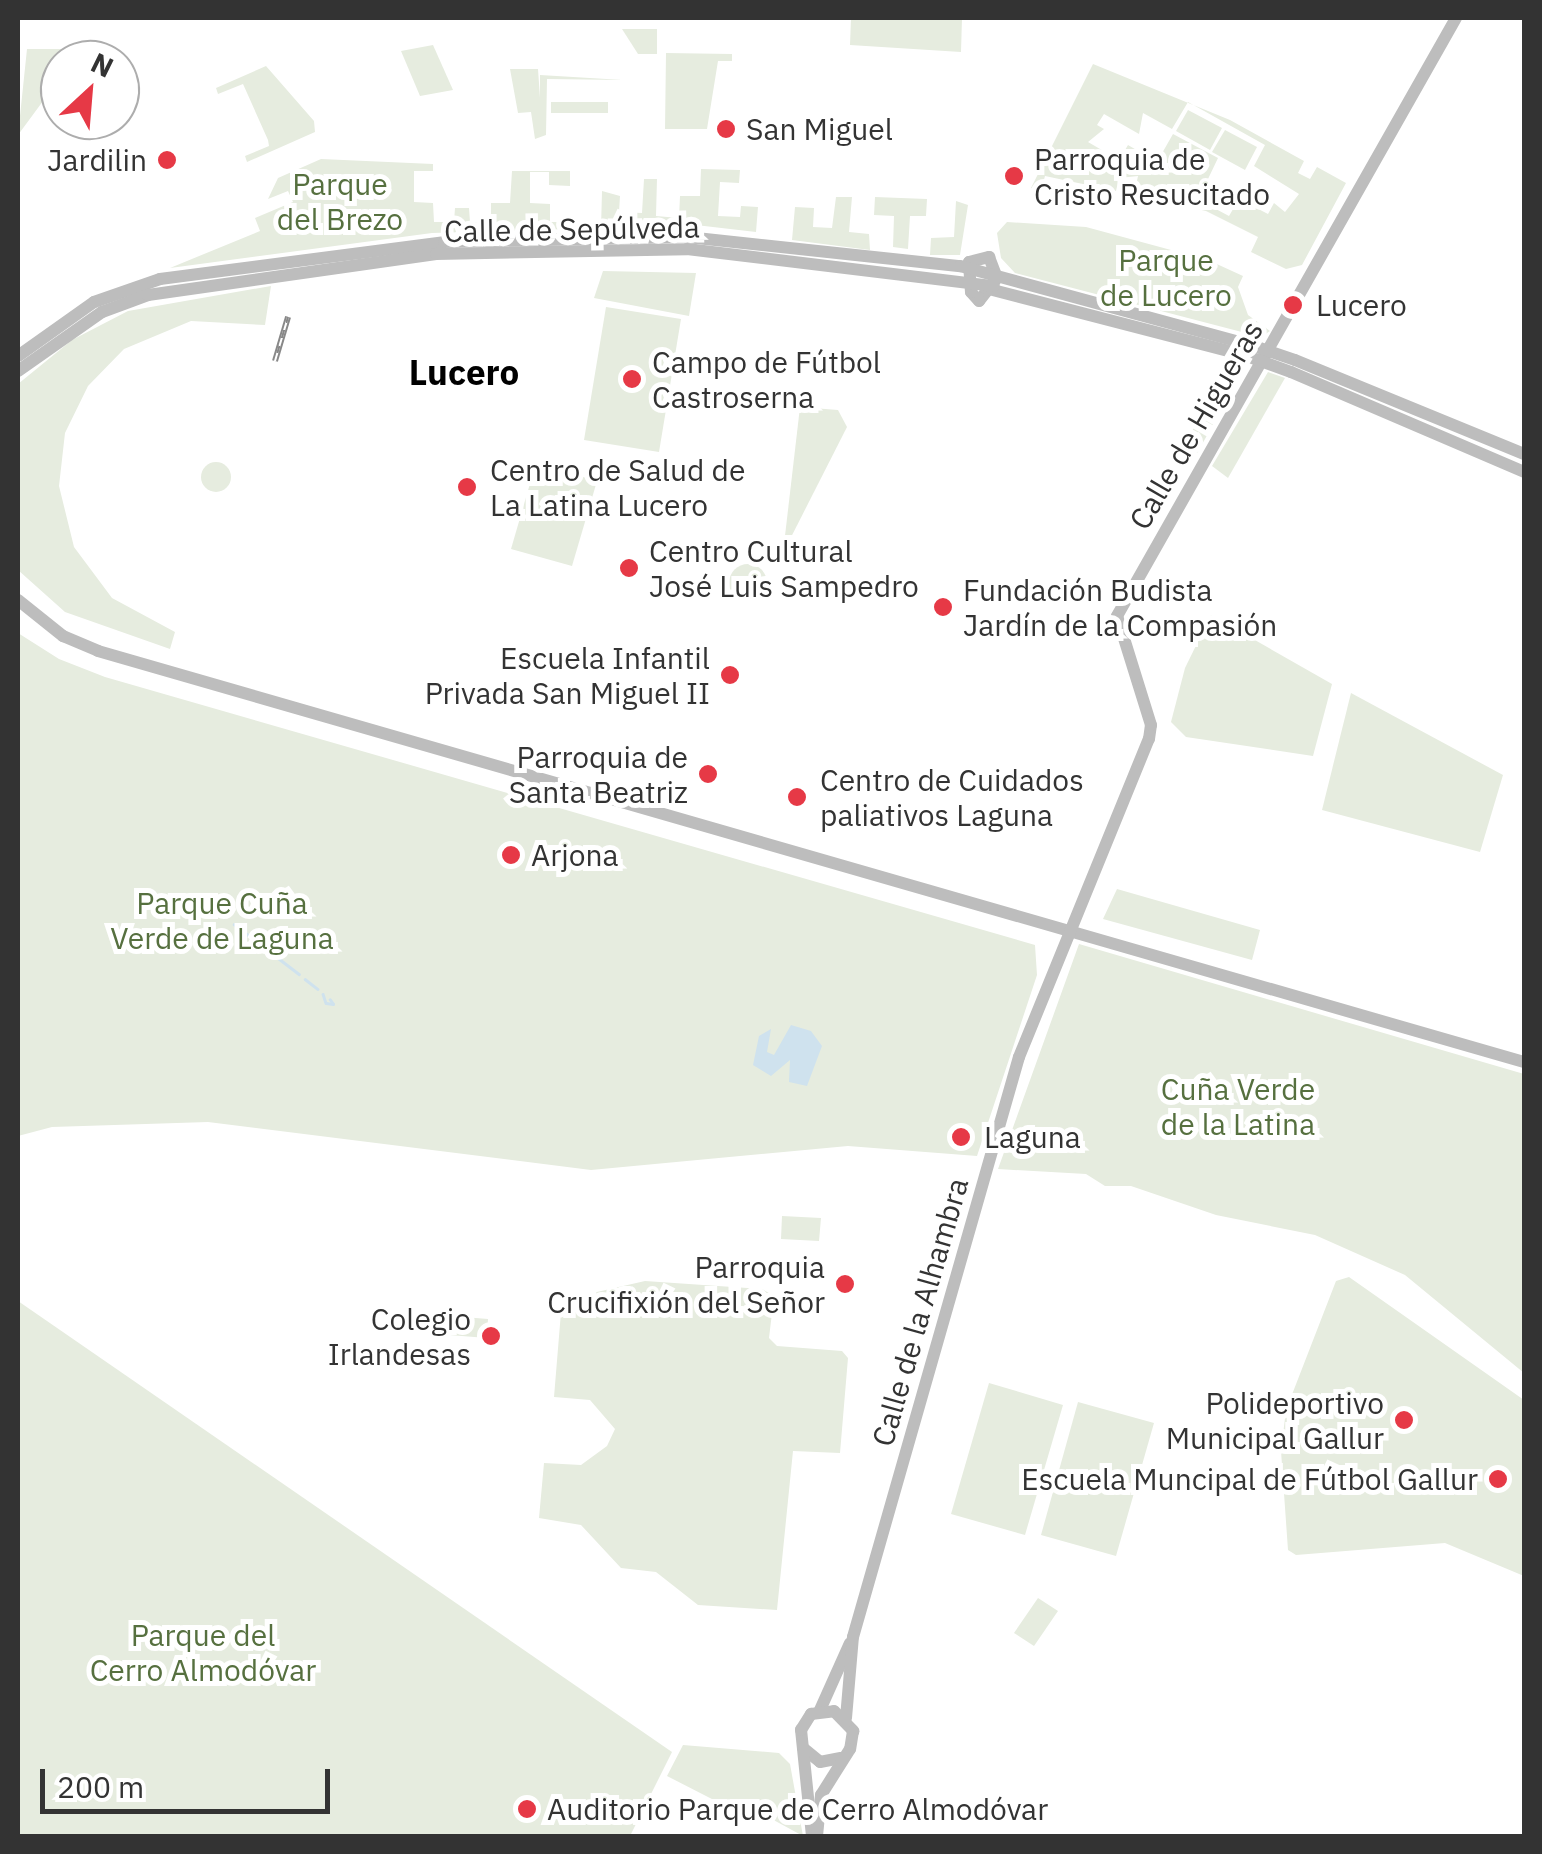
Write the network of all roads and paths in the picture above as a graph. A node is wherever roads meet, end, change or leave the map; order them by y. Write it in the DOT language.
graph roads {
  1 [pos="1456,18"];
  2 [pos="969,275"];
  3 [pos="994,285"];
  4 [pos="18,356"];
  5 [pos="1293,366"];
  6 [pos="18,372"];
  7 [pos="1524,454"];
  8 [pos="1524,472"];
  9 [pos="18,600"];
  10 [pos="1151,725"];
  11 [pos="1070,931"];
  12 [pos="1524,1062"];
  13 [pos="853,1637"];
  14 [pos="820,1710"];
  15 [pos="846,1718"];
  16 [pos="803,1748"];
  17 [pos="841,1758"];
  18 [pos="814,1836"];
  1 -- 10 [label="street, Calle de Higueras"];
  2 -- 3 [label="street, Calle de Sepúlveda"];
  2 -- 3 [label="street, Calle de Sepúlveda"];
  2 -- 4 [label="street, Calle de Sepúlveda"];
  2 -- 6 [label="street, Calle de Sepúlveda"];
  3 -- 5 [label="street, Calle de Sepúlveda, bridge"];
  5 -- 7 [label="street, Calle de Sepúlveda"];
  5 -- 8 [label="street, Calle de Sepúlveda"];
  9 -- 11 [label="street"];
  10 -- 11 [label="street, Calle de la Alhambra"];
  11 -- 12 [label="street"];
  11 -- 13 [label="street, Calle de la Alhambra"];
  13 -- 14 [label="street, Calle de la Alhambra"];
  13 -- 15 [label="street, Calle de la Alhambra"];
  14 -- 15 [label="street"];
  14 -- 16 [label="street"];
  15 -- 17 [label="street"];
  16 -- 17 [label="street"];
  16 -- 18 [label="street"];
  17 -- 18 [label="street"];
}
